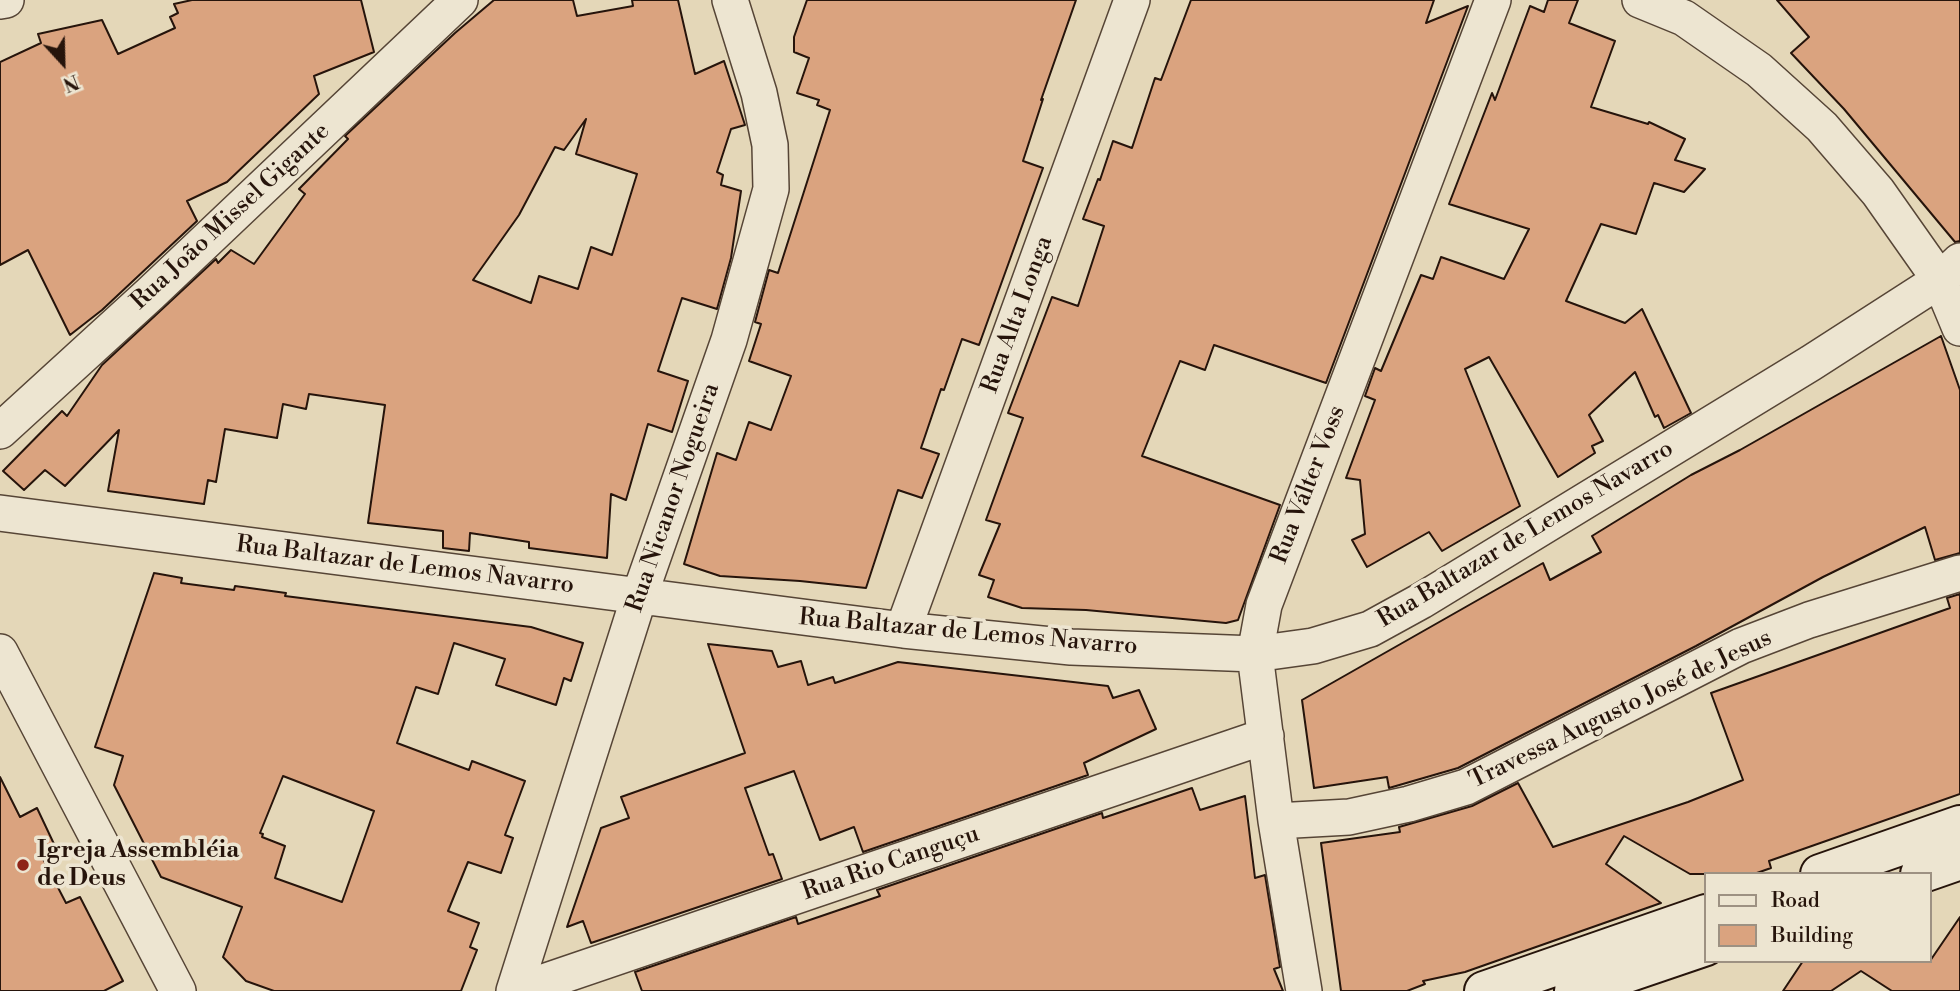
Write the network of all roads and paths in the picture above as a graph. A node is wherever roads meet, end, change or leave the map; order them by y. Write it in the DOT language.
graph roads {
  1 [pos="6,0"];
  2 [pos="460,0"];
  3 [pos="730,0"];
  4 [pos="1132,0"];
  5 [pos="1493,0"];
  6 [pos="1640,0"];
  7 [pos="0,1"];
  8 [pos="1950,271"];
  9 [pos="1960,328"];
  10 [pos="0,431"];
  11 [pos="0,513"];
  12 [pos="1960,573"];
  13 [pos="639,597"];
  14 [pos="903,630"];
  15 [pos="0,652"];
  16 [pos="1255,654"];
  17 [pos="1266,736"];
  18 [pos="1276,821"];
  19 [pos="1960,825"];
  20 [pos="1960,860"];
  21 [pos="1827,872"];
  22 [pos="1926,872"];
  23 [pos="1704,915"];
  24 [pos="1704,947"];
  25 [pos="178,991"];
  26 [pos="516,991"];
  27 [pos="1304,991"];
  28 [pos="1484,991"];
  29 [pos="1574,991"];
  1 -- 7 [label="street"];
  2 -- 10 [label="street, Rua João Missel Gigante"];
  3 -- 13 [label="street, Rua Nicanor Nogueira"];
  4 -- 14 [label="street, Rua Alta Longa"];
  5 -- 16 [label="street, Rua Válter Voss"];
  6 -- 8 [label="street"];
  8 -- 9 [label="street"];
  8 -- 16 [label="street, Rua Baltazar de Lemos Navarro"];
  11 -- 13 [label="street, Rua Baltazar de Lemos Navarro"];
  12 -- 18 [label="street, Travessa Augusto José de Jesus"];
  13 -- 14 [label="street, Rua Baltazar de Lemos Navarro"];
  13 -- 26 [label="street, Rua Nicanor Nogueira"];
  14 -- 16 [label="street, Rua Baltazar de Lemos Navarro"];
  15 -- 25 [label="street"];
  16 -- 17 [label="street, Rua Válter Voss"];
  17 -- 18 [label="street, Rua Válter Voss"];
  17 -- 26 [label="street, Rua Rio Canguçu"];
  18 -- 27 [label="street, Rua Válter Voss"];
  19 -- 21 [label="main road"];
  20 -- 22 [label="main road"];
  23 -- 28 [label="main road"];
  24 -- 29 [label="main road"];
}
